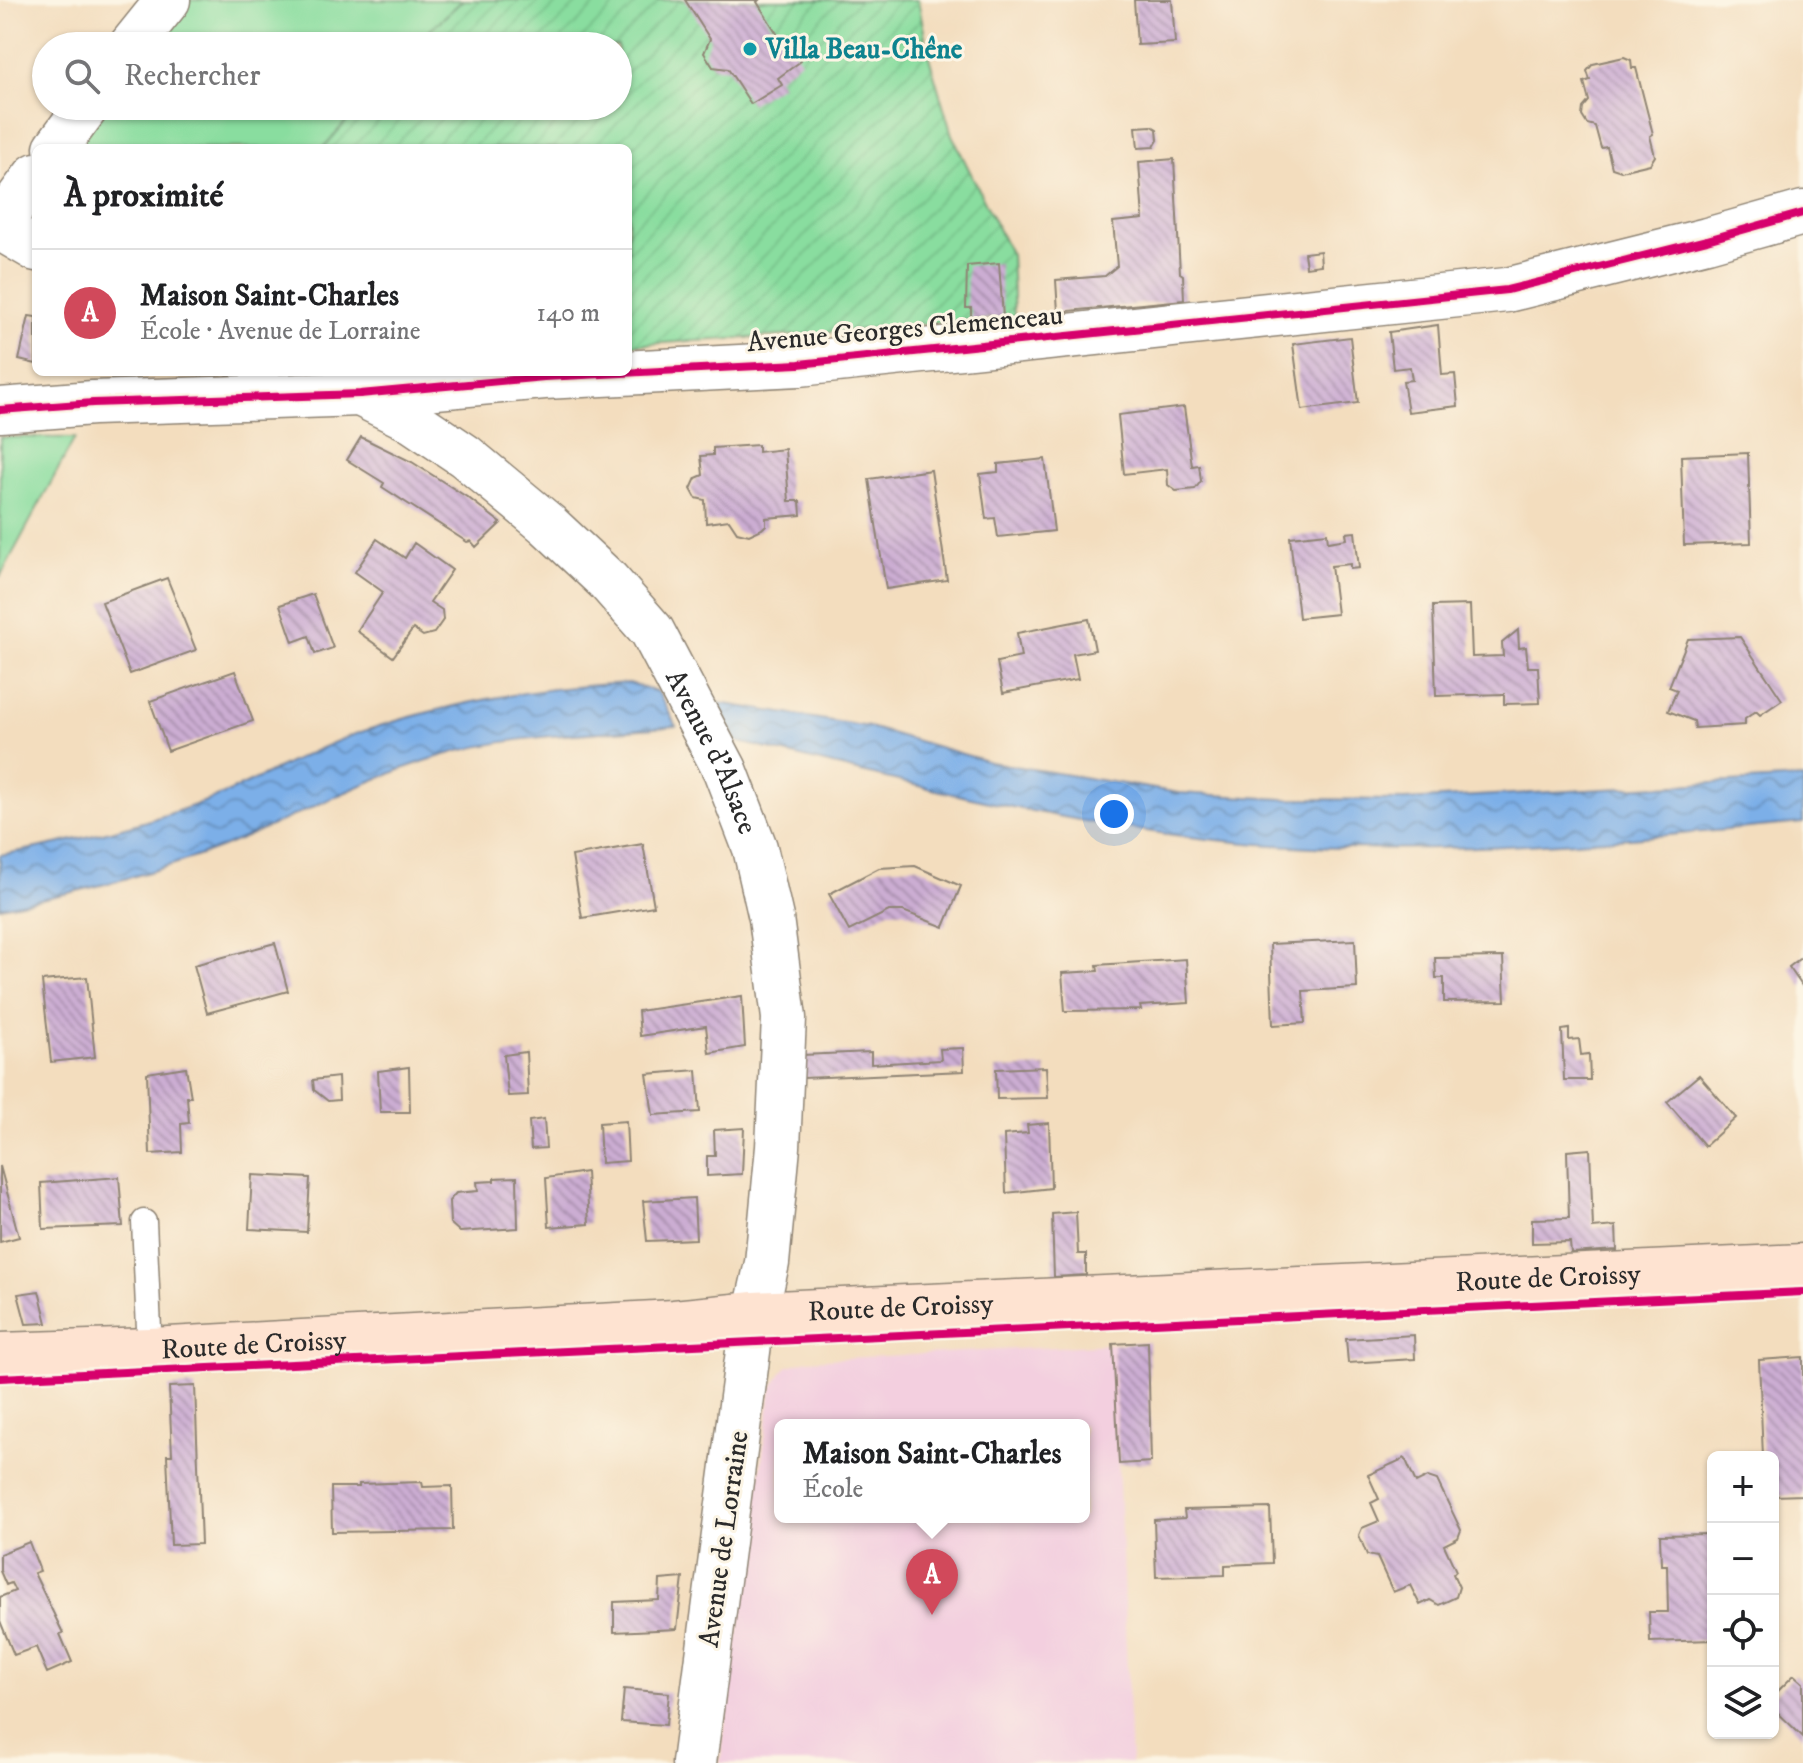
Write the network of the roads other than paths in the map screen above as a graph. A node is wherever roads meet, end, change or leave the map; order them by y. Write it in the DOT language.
graph roads {
  1 [pos="168,0"];
  2 [pos="142,32"];
  3 [pos="77,120"];
  4 [pos="59,144"];
  5 [pos="32,181"];
  6 [pos="1803,213"];
  7 [pos="0,226"];
  8 [pos="32,246"];
  9 [pos="632,373"];
  10 [pos="311,376"];
  11 [pos="564,376"];
  12 [pos="360,394"];
  13 [pos="0,410"];
  14 [pos="144,1222"];
  15 [pos="1803,1266"];
  16 [pos="754,1314"];
  17 [pos="150,1350"];
  18 [pos="0,1355"];
  19 [pos="694,1763"];
  1 -- 2 [label="street"];
  3 -- 4 [label="street"];
  5 -- 7 [label="street"];
  6 -- 9 [label="street, Avenue Georges Clemenceau"];
  7 -- 8 [label="street"];
  10 -- 12 [label="street, Avenue d'Alsace"];
  11 -- 12 [label="street, Avenue Georges Clemenceau"];
  12 -- 13 [label="street, Avenue Georges Clemenceau"];
  12 -- 16 [label="street, Avenue d'Alsace"];
  14 -- 17 [label="lane"];
  15 -- 16 [label="main road, Route de Croissy"];
  16 -- 17 [label="main road, Route de Croissy"];
  16 -- 19 [label="street, Avenue de Lorraine"];
  17 -- 18 [label="main road, Route de Croissy"];
}
